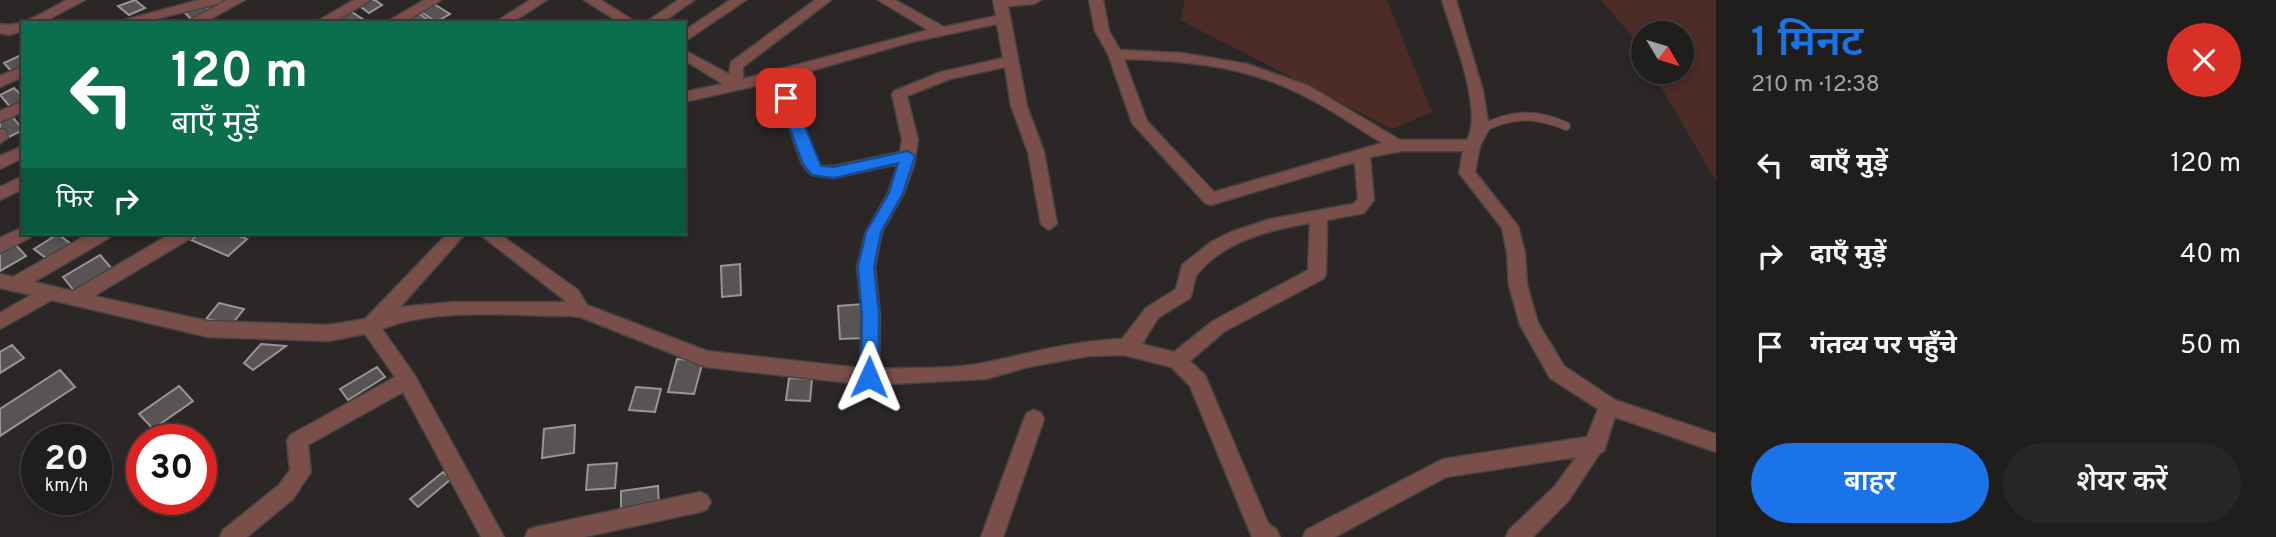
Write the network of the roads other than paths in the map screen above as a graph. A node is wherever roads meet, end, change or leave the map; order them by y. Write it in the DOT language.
graph roads {
  1 [pos="78,0"];
  2 [pos="216,0"];
  3 [pos="238,0"];
  4 [pos="364,0"];
  5 [pos="434,0"];
  6 [pos="540,0"];
  7 [pos="591,0"];
  8 [pos="687,0"];
  9 [pos="739,0"];
  10 [pos="824,0"];
  11 [pos="885,0"];
  12 [pos="1034,0"];
  13 [pos="1096,0"];
  14 [pos="1449,0"];
  15 [pos="1001,8"];
  16 [pos="614,14"];
  17 [pos="34,21"];
  18 [pos="128,21"];
  19 [pos="196,21"];
  20 [pos="325,21"];
  21 [pos="396,21"];
  22 [pos="504,21"];
  23 [pos="603,21"];
  24 [pos="626,21"];
  25 [pos="655,21"];
  26 [pos="21,27"];
  27 [pos="0,28"];
  28 [pos="941,31"];
  29 [pos="686,37"];
  30 [pos="1115,54"];
  31 [pos="686,55"];
  32 [pos="1010,61"];
  33 [pos="21,72"];
  34 [pos="778,76"];
  35 [pos="0,82"];
  36 [pos="736,85"];
  37 [pos="686,97"];
  38 [pos="21,107"];
  39 [pos="0,117"];
  40 [pos="1566,126"];
  41 [pos="1480,129"];
  42 [pos="1398,146"];
  43 [pos="1472,146"];
  44 [pos="21,152"];
  45 [pos="1362,154"];
  46 [pos="908,156"];
  47 [pos="0,163"];
  48 [pos="21,183"];
  49 [pos="0,194"];
  50 [pos="1319,216"];
  51 [pos="1049,225"];
  52 [pos="21,235"];
  53 [pos="99,235"];
  54 [pos="182,235"];
  55 [pos="456,235"];
  56 [pos="489,235"];
  57 [pos="0,246"];
  58 [pos="9,282"];
  59 [pos="51,292"];
  60 [pos="74,299"];
  61 [pos="581,310"];
  62 [pos="0,322"];
  63 [pos="370,326"];
  64 [pos="1124,347"];
  65 [pos="1177,361"];
  66 [pos="869,377"];
  67 [pos="407,380"];
  68 [pos="1609,406"];
  69 [pos="1034,419"];
  70 [pos="1716,443"];
  71 [pos="1597,445"];
  72 [pos="700,502"];
  73 [pos="231,537"];
  74 [pos="493,537"];
  75 [pos="536,537"];
  76 [pos="992,537"];
  77 [pos="1269,537"];
  78 [pos="1314,537"];
  79 [pos="1517,537"];
  1 -- 17 [label="street"];
  2 -- 18 [label="street"];
  3 -- 19 [label="street"];
  4 -- 20 [label="street"];
  5 -- 21 [label="street"];
  6 -- 22 [label="street"];
  7 -- 16 [label="street"];
  8 -- 25 [label="street"];
  9 -- 29 [label="street"];
  10 -- 36 [label="street"];
  11 -- 28 [label="street"];
  12 -- 15 [label="street"];
  13 -- 30 [label="street"];
  14 -- 41 [label="street"];
  15 -- 28 [label="street"];
  15 -- 32 [label="street"];
  16 -- 23 [label="street"];
  16 -- 24 [label="street"];
  26 -- 27 [label="street"];
  28 -- 34 [label="street"];
  30 -- 42 [label="street"];
  30 -- 45 [label="street"];
  31 -- 36 [label="street"];
  32 -- 46 [label="street"];
  32 -- 51 [label="street"];
  33 -- 35 [label="street"];
  34 -- 36 [label="street"];
  34 -- 46 [label="street"];
  36 -- 37 [label="street"];
  38 -- 39 [label="street"];
  40 -- 41 [label="lane"];
  41 -- 43 [label="street"];
  42 -- 43 [label="street"];
  42 -- 45 [label="street"];
  43 -- 68 [label="street"];
  44 -- 47 [label="street"];
  45 -- 50 [label="street"];
  46 -- 66 [label="street"];
  48 -- 49 [label="street"];
  50 -- 64 [label="street"];
  50 -- 65 [label="street"];
  52 -- 57 [label="street"];
  53 -- 58 [label="street"];
  54 -- 60 [label="street"];
  55 -- 63 [label="street"];
  56 -- 61 [label="street"];
  58 -- 59 [label="street"];
  59 -- 60 [label="street"];
  59 -- 62 [label="street"];
  60 -- 63 [label="street"];
  61 -- 63 [label="street"];
  61 -- 66 [label="street"];
  63 -- 67 [label="street"];
  64 -- 65 [label="street"];
  64 -- 66 [label="street"];
  65 -- 77 [label="street"];
  67 -- 73 [label="street"];
  67 -- 74 [label="street"];
  68 -- 70 [label="street"];
  68 -- 71 [label="street"];
  69 -- 76 [label="street"];
  71 -- 78 [label="street"];
  71 -- 79 [label="street"];
  72 -- 75 [label="street"];
}
